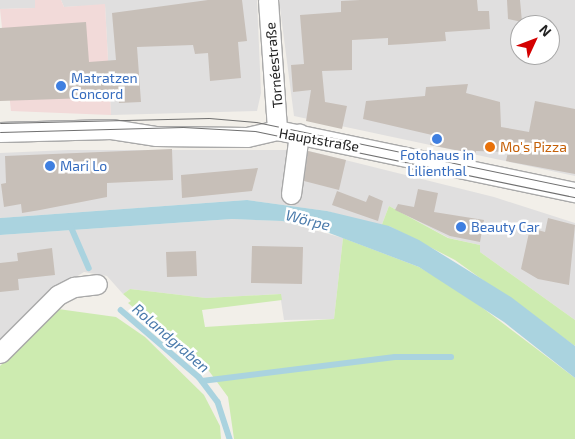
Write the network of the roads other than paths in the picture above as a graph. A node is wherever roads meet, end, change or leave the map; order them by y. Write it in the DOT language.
graph roads {
  1 [pos="268,0"];
  2 [pos="277,130"];
  3 [pos="0,132"];
  4 [pos="299,134"];
  5 [pos="575,192"];
  6 [pos="290,194"];
  7 [pos="97,284"];
  8 [pos="0,353"];
  1 -- 2 [label="street, Tornéestraße"];
  2 -- 3 [label="street, Hauptstraße"];
  2 -- 4 [label="street, Hauptstraße"];
  4 -- 5 [label="street, Hauptstraße"];
  4 -- 6 [label="street"];
  7 -- 8 [label="street"];
}
